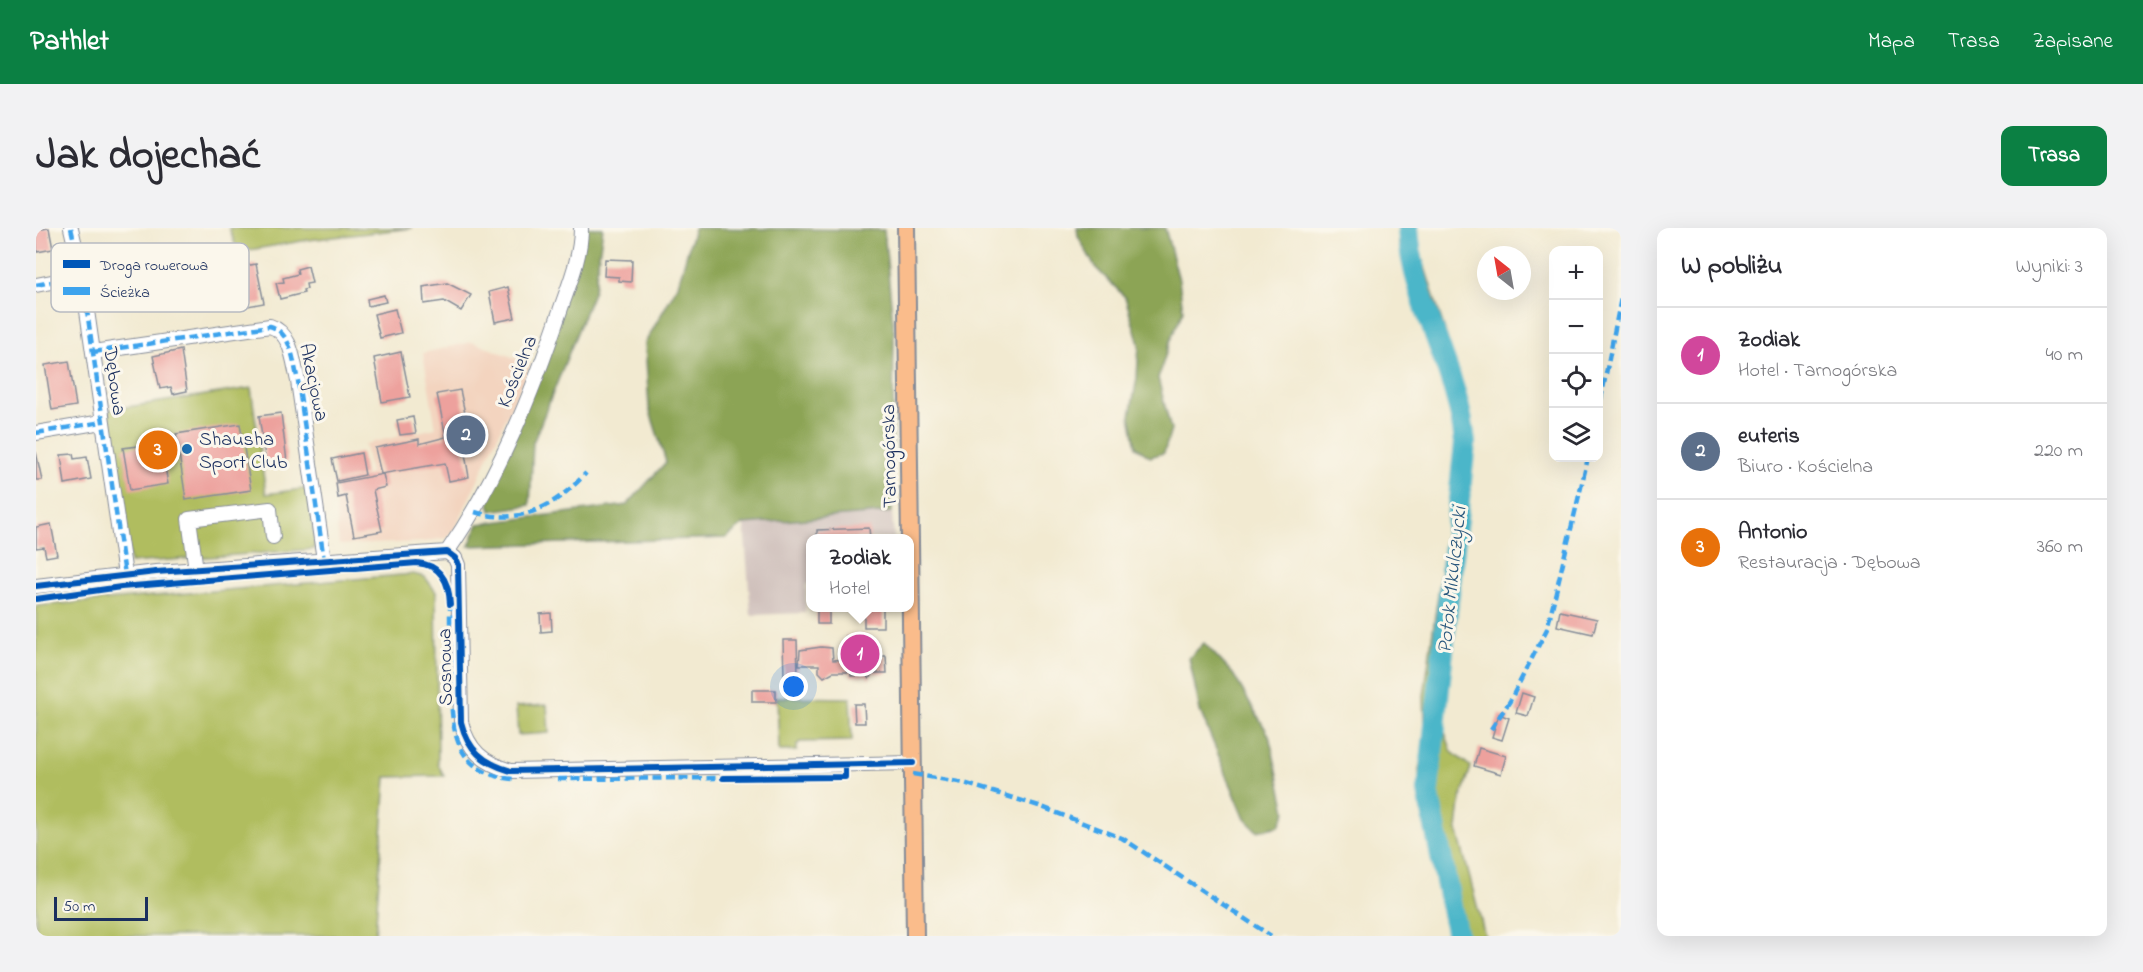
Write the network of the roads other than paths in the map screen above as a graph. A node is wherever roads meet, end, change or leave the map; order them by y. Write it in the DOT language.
graph roads {
  1 [pos="71,228"];
  2 [pos="581,228"];
  3 [pos="906,228"];
  4 [pos="74,243"];
  5 [pos="51,282"];
  6 [pos="36,285"];
  7 [pos="87,312"];
  8 [pos="93,352"];
  9 [pos="102,422"];
  10 [pos="36,434"];
  11 [pos="910,534"];
  12 [pos="273,537"];
  13 [pos="447,552"];
  14 [pos="324,560"];
  15 [pos="196,570"];
  16 [pos="125,575"];
  17 [pos="36,586"];
  18 [pos="911,612"];
  19 [pos="913,763"];
  20 [pos="915,936"];
  1 -- 4 [label="street, Dębowa"];
  2 -- 13 [label="street, Kościelna"];
  3 -- 11 [label="main road, Tarnogórska"];
  5 -- 6 [label="street"];
  7 -- 8 [label="street, Dębowa"];
  8 -- 9 [label="street, Dębowa"];
  8 -- 14 [label="street, Akacjowa"];
  9 -- 10 [label="street"];
  9 -- 16 [label="street, Dębowa"];
  12 -- 15 [label="street"];
  13 -- 14 [label="street"];
  13 -- 19 [label="street, Sosnowa"];
  14 -- 15 [label="street"];
  15 -- 16 [label="street"];
  16 -- 17 [label="street"];
  18 -- 19 [label="main road, Tarnogórska"];
  19 -- 20 [label="main road, Tarnogórska"];
}
